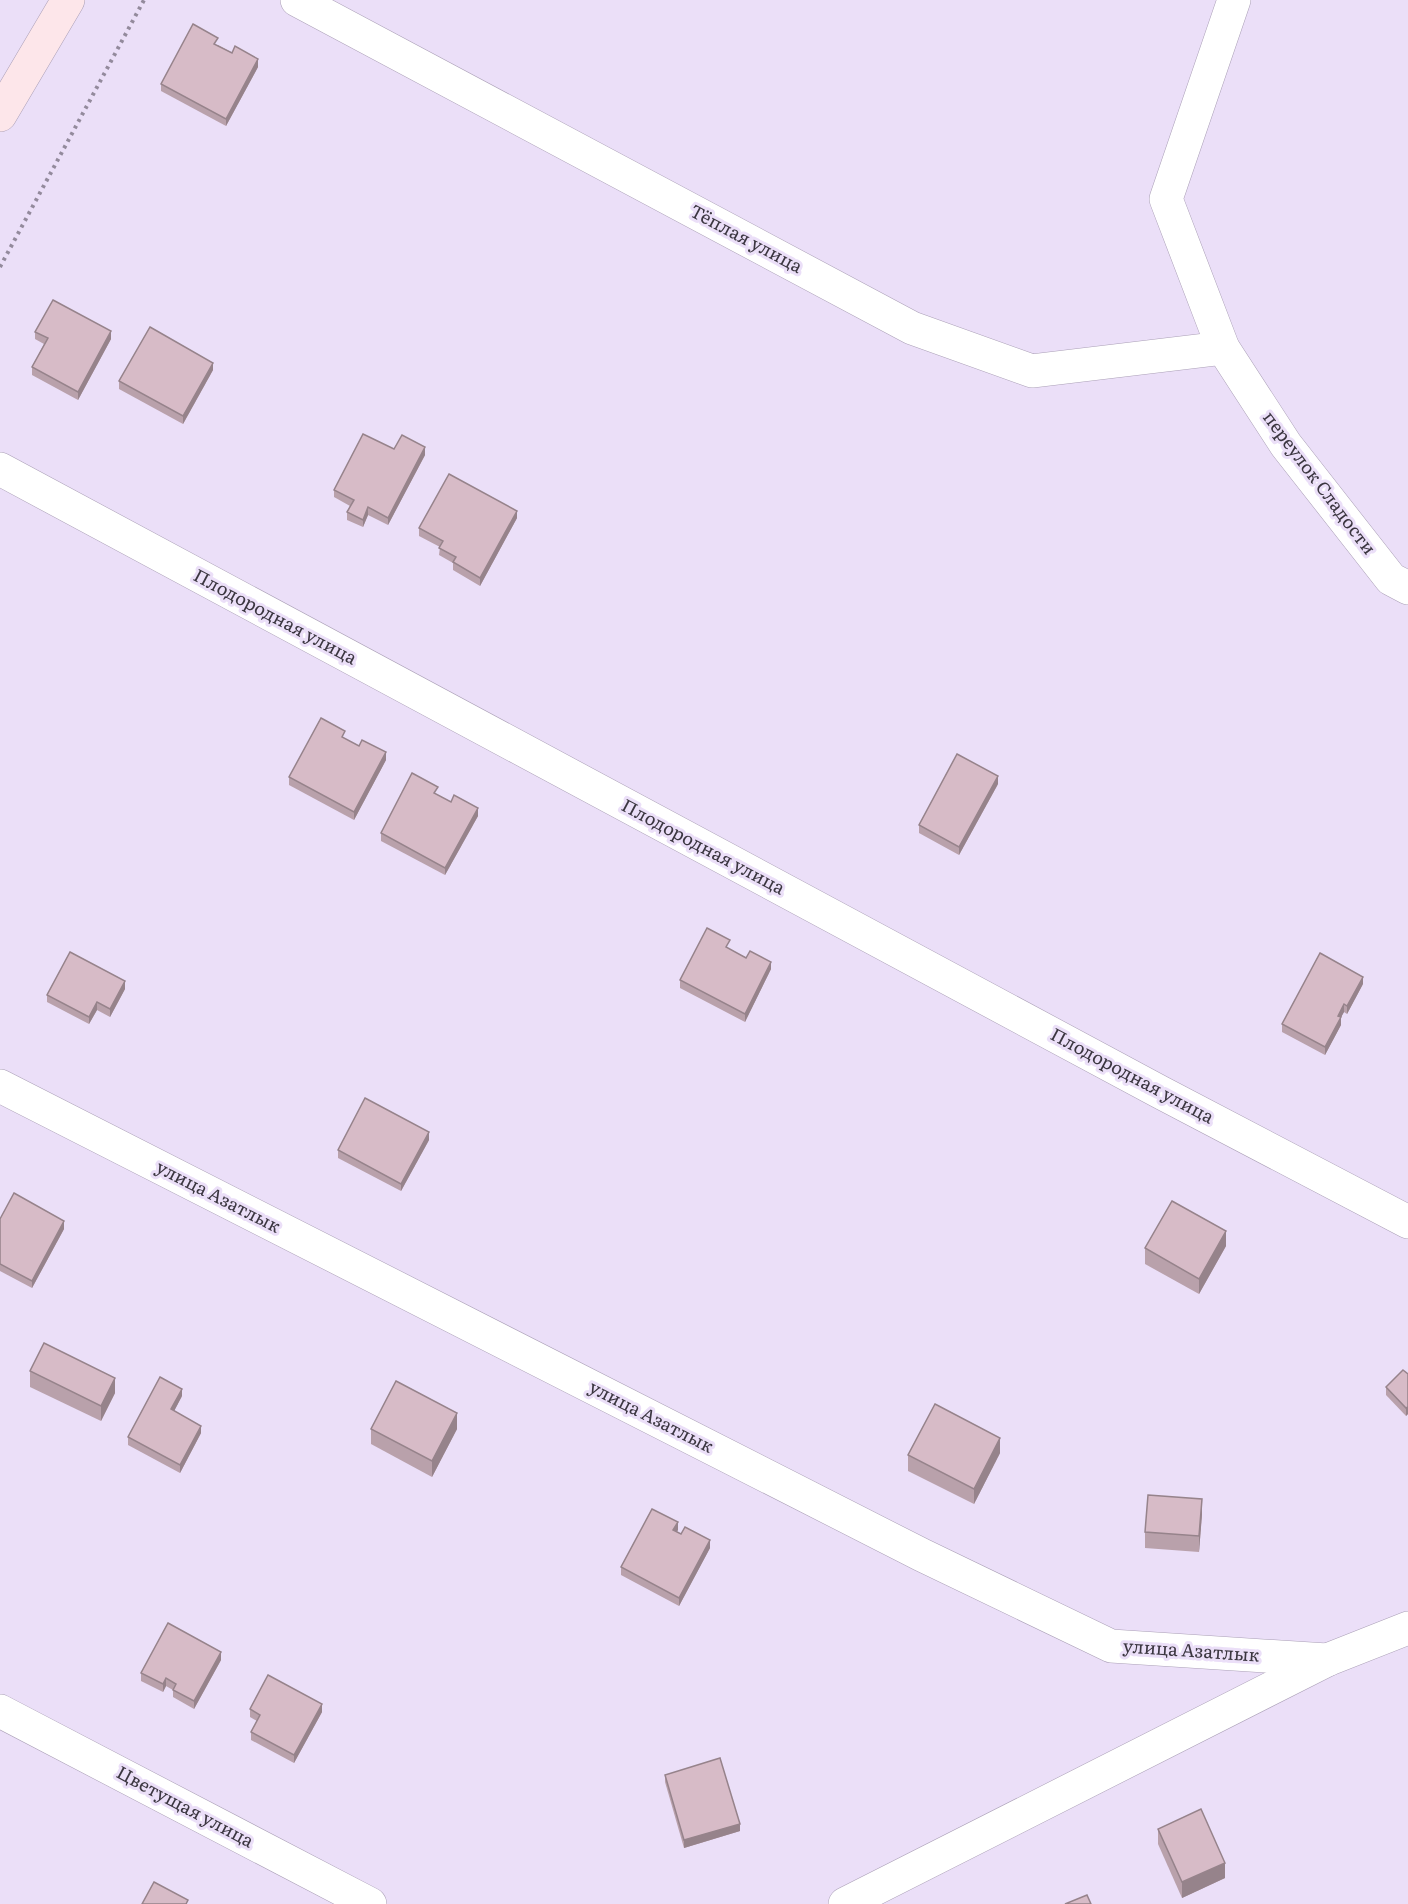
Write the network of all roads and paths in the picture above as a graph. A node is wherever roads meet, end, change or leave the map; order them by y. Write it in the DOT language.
graph roads {
  1 [pos="68,0"];
  2 [pos="144,0"];
  3 [pos="297,0"];
  4 [pos="1234,0"];
  5 [pos="0,115"];
  6 [pos="0,267"];
  7 [pos="1223,348"];
  8 [pos="0,469"];
  9 [pos="1408,588"];
  10 [pos="0,1086"];
  11 [pos="1408,1222"];
  12 [pos="1408,1628"];
  13 [pos="1327,1660"];
  14 [pos="0,1711"];
  15 [pos="370,1904"];
  16 [pos="845,1904"];
  1 -- 5 [label="street"];
  2 -- 6 [label="path"];
  3 -- 7 [label="street, Тёплая улица"];
  4 -- 7 [label="street, переулок Сладости"];
  7 -- 9 [label="street, переулок Сладости"];
  8 -- 11 [label="street, Плодородная улица"];
  10 -- 13 [label="street, улица Азатлык"];
  12 -- 13 [label="street"];
  13 -- 16 [label="street"];
  14 -- 15 [label="street, Цветущая улица"];
}
